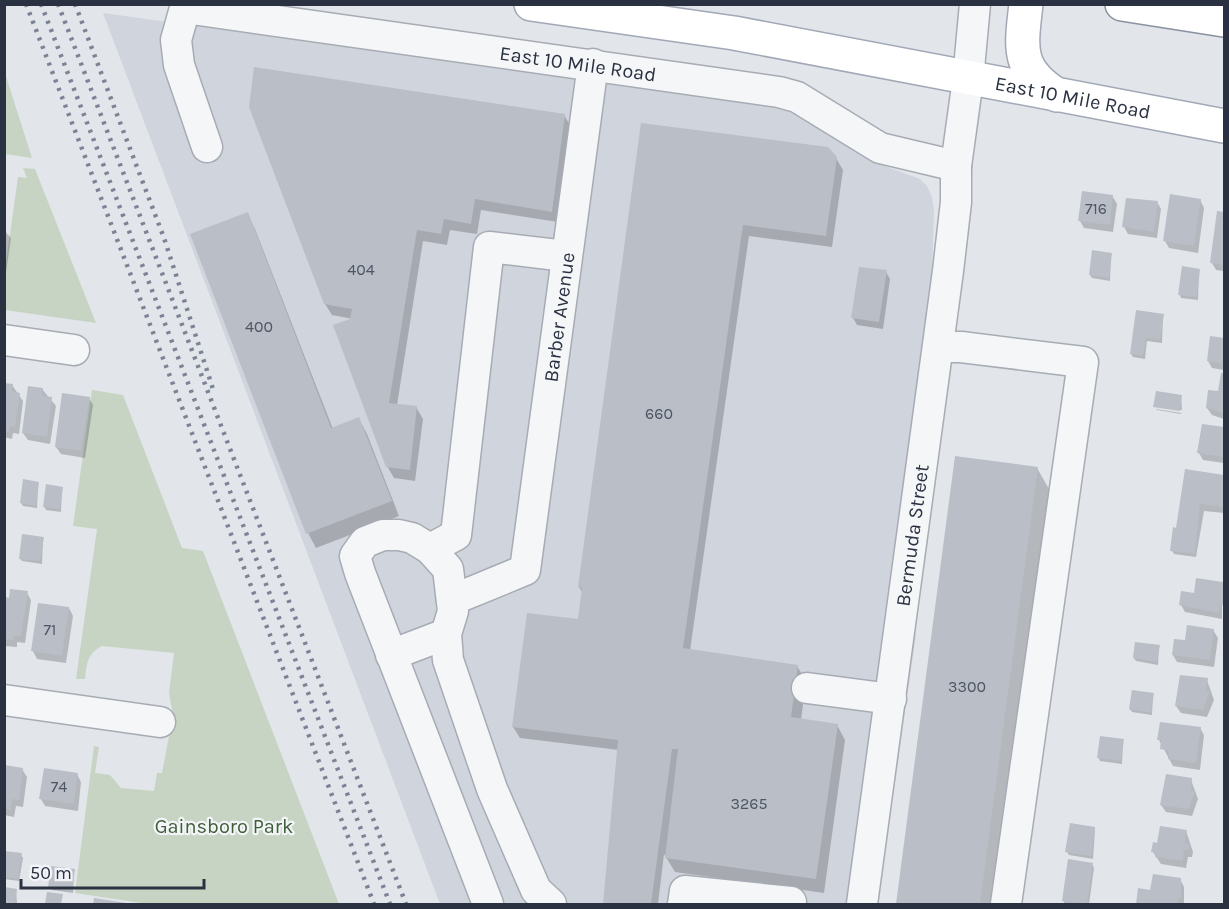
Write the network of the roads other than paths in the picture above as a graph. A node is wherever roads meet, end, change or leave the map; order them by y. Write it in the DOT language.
graph roads {
  1 [pos="531,4"];
  2 [pos="975,4"];
  3 [pos="1026,4"];
  4 [pos="1122,4"];
  5 [pos="1224,20"];
  6 [pos="593,64"];
  7 [pos="968,79"];
  8 [pos="1057,95"];
  9 [pos="1224,126"];
  10 [pos="207,147"];
  11 [pos="956,166"];
  12 [pos="566,256"];
  13 [pos="4,340"];
  14 [pos="938,347"];
  15 [pos="74,350"];
  16 [pos="430,549"];
  17 [pos="452,600"];
  18 [pos="446,634"];
  19 [pos="391,656"];
  20 [pos="807,688"];
  21 [pos="891,699"];
  22 [pos="4,700"];
  23 [pos="160,722"];
  24 [pos="492,789"];
  25 [pos="449,805"];
  26 [pos="488,904"];
  27 [pos="551,904"];
  28 [pos="683,904"];
  29 [pos="791,904"];
  30 [pos="862,904"];
  31 [pos="1006,904"];
  1 -- 7 [label="main road, East 10 Mile Road"];
  2 -- 7 [label="street, Bermuda Street"];
  3 -- 8 [label="main road"];
  4 -- 5 [label="main road"];
  6 -- 10 [label="street, East 10 Mile Road"];
  6 -- 11 [label="street, East 10 Mile Road"];
  6 -- 12 [label="street, Barber Avenue"];
  7 -- 8 [label="main road, East 10 Mile Road"];
  7 -- 11 [label="street, Bermuda Street"];
  8 -- 9 [label="main road, East 10 Mile Road"];
  11 -- 14 [label="street, Bermuda Street"];
  12 -- 16 [label="street"];
  12 -- 17 [label="street, Barber Avenue"];
  13 -- 15 [label="street"];
  14 -- 21 [label="street, Bermuda Street"];
  14 -- 31 [label="street"];
  16 -- 17 [label="street"];
  16 -- 19 [label="street"];
  17 -- 18 [label="street"];
  18 -- 19 [label="street"];
  18 -- 24 [label="street"];
  19 -- 25 [label="street"];
  20 -- 21 [label="street"];
  21 -- 30 [label="street, Bermuda Street"];
  22 -- 23 [label="street"];
  24 -- 25 [label="street"];
  24 -- 27 [label="street"];
  25 -- 26 [label="street"];
  28 -- 29 [label="street"];
}
